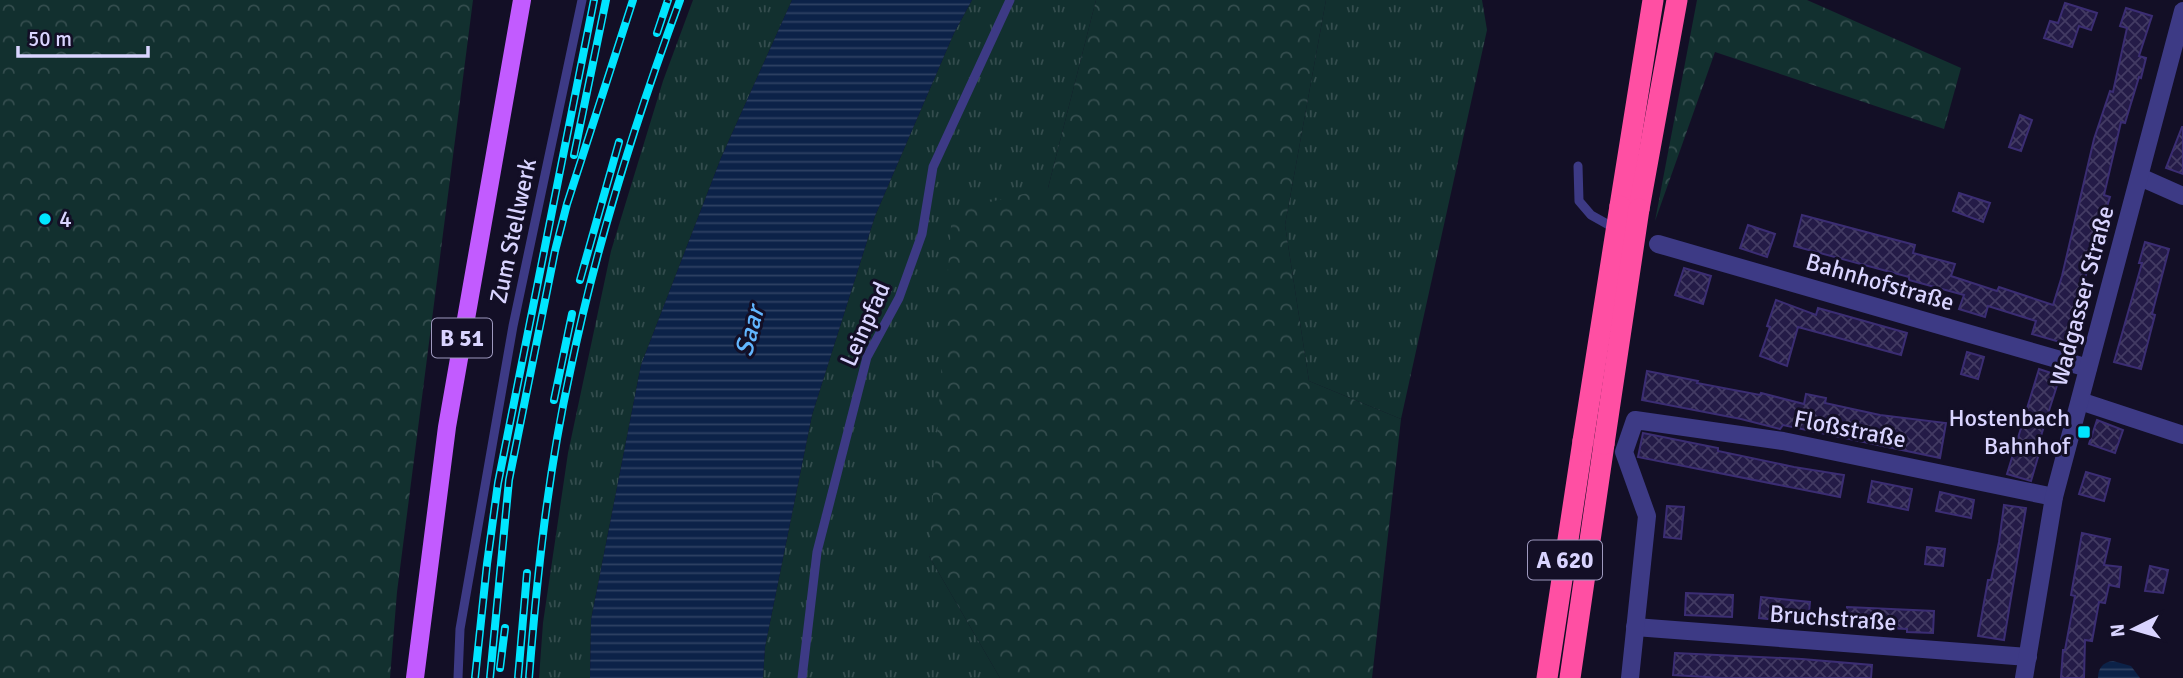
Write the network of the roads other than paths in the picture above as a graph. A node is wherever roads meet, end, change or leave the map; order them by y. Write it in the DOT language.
graph roads {
  1 [pos="522,0"];
  2 [pos="582,0"];
  3 [pos="1010,0"];
  4 [pos="1653,0"];
  5 [pos="1677,0"];
  6 [pos="2183,11"];
  7 [pos="1578,166"];
  8 [pos="2140,177"];
  9 [pos="2183,196"];
  10 [pos="1629,208"];
  11 [pos="1623,233"];
  12 [pos="1658,244"];
  13 [pos="2088,368"];
  14 [pos="2080,401"];
  15 [pos="1598,408"];
  16 [pos="2183,435"];
  17 [pos="1593,443"];
  18 [pos="2054,497"];
  19 [pos="1635,627"];
  20 [pos="2028,657"];
  21 [pos="415,678"];
  22 [pos="458,678"];
  23 [pos="802,678"];
  24 [pos="1547,678"];
  25 [pos="1570,678"];
  26 [pos="1630,678"];
  27 [pos="2024,678"];
  1 -- 21 [label="main road, B 51"];
  2 -- 22 [label="lane, Zum Stellwerk"];
  3 -- 23 [label="lane, Leinpfad"];
  4 -- 10 [label="highway, A 620"];
  5 -- 10 [label="highway, A 620"];
  6 -- 8 [label="street, Wadgasser Straße"];
  7 -- 11 [label="lane"];
  8 -- 9 [label="street"];
  8 -- 13 [label="street, Wadgasser Straße"];
  10 -- 17 [label="highway, A 620, bridge"];
  11 -- 12 [label="lane"];
  11 -- 15 [label="lane"];
  12 -- 13 [label="street, Bahnhofstraße"];
  13 -- 14 [label="street, Wadgasser Straße"];
  14 -- 16 [label="street"];
  14 -- 18 [label="street, Wadgasser Straße"];
  17 -- 24 [label="highway, A 620"];
  17 -- 25 [label="highway, A 620"];
  18 -- 19 [label="street, Floßstraße"];
  18 -- 20 [label="street, Wadgasser Straße"];
  19 -- 20 [label="street, Bruchstraße"];
  19 -- 26 [label="street"];
  20 -- 27 [label="street, Wadgasser Straße"];
}
